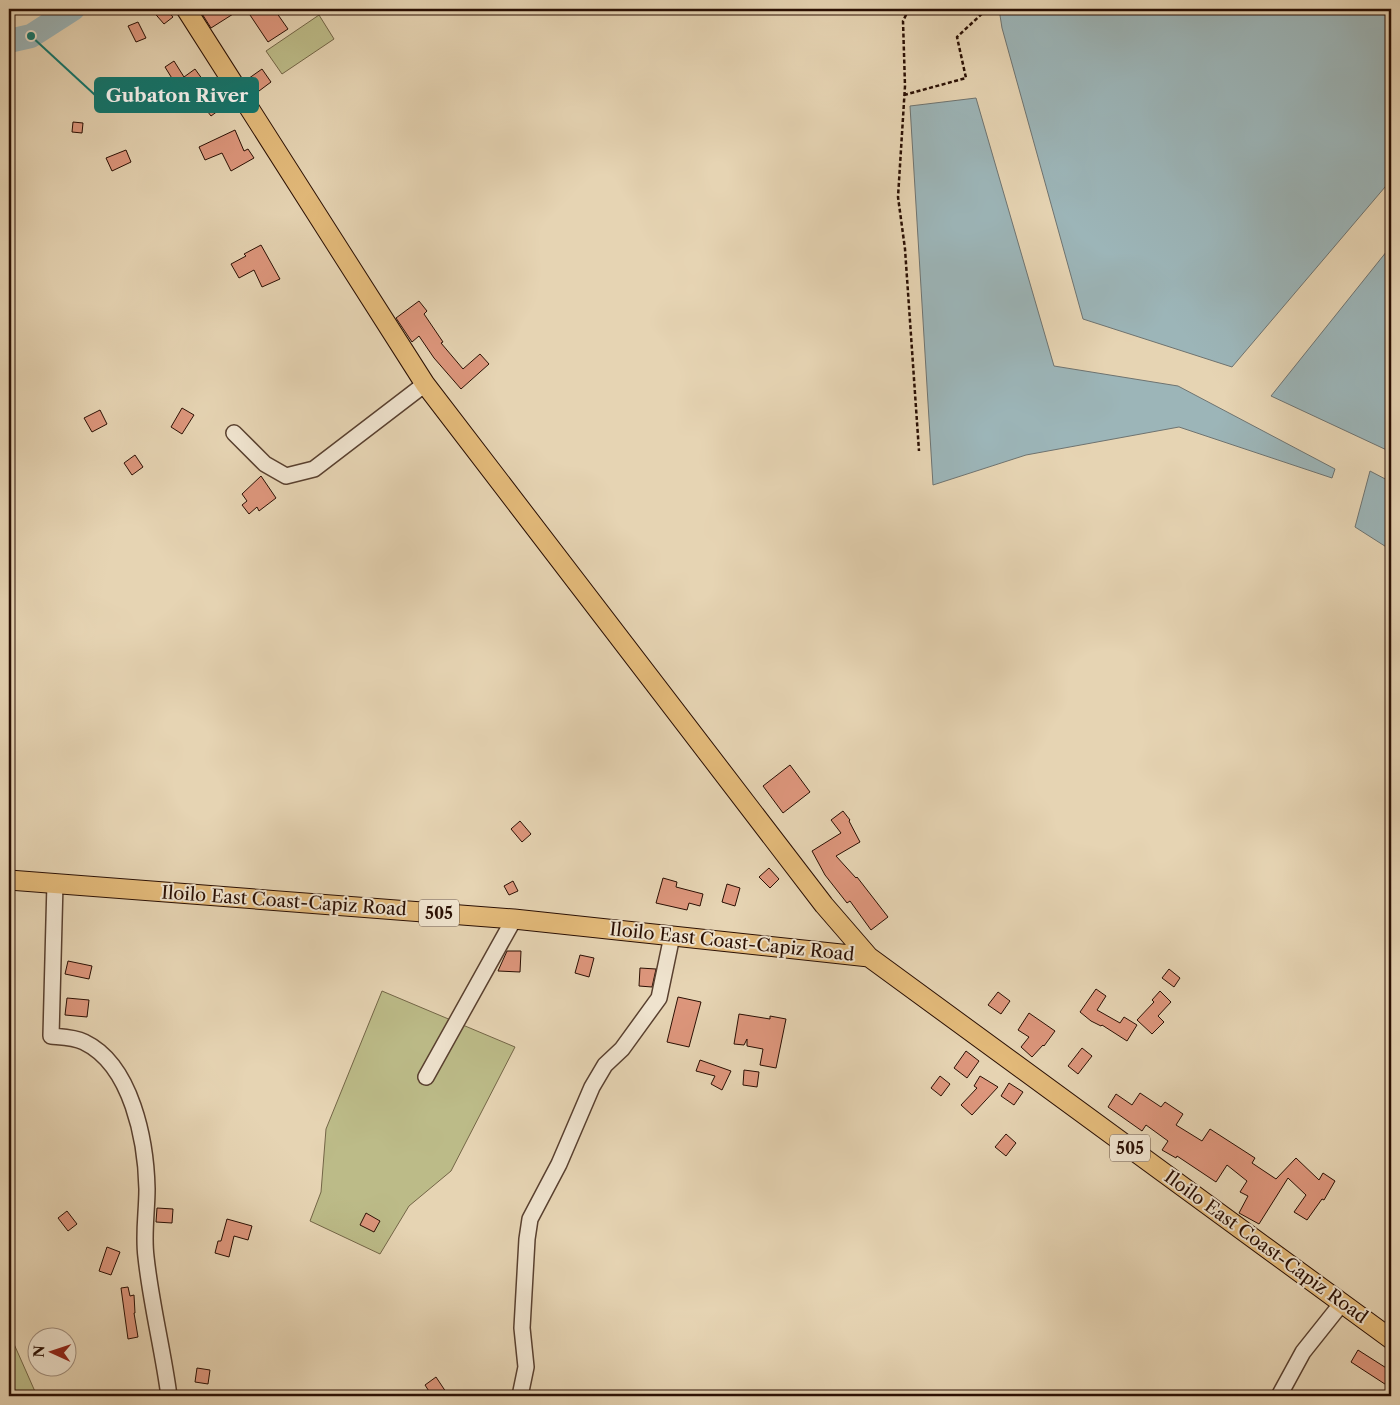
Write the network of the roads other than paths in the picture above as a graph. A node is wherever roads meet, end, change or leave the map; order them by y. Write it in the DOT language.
graph roads {
  1 [pos="186,9"];
  2 [pos="425,384"];
  3 [pos="234,433"];
  4 [pos="9,880"];
  5 [pos="55,883"];
  6 [pos="514,919"];
  7 [pos="672,936"];
  8 [pos="869,956"];
  9 [pos="426,1077"];
  10 [pos="1342,1303"];
  11 [pos="1391,1339"];
  12 [pos="169,1396"];
  13 [pos="520,1396"];
  14 [pos="1279,1396"];
  1 -- 2 [label="main road"];
  2 -- 3 [label="street"];
  2 -- 8 [label="main road"];
  4 -- 5 [label="main road, Iloilo East Coast-Capiz Road / 505"];
  5 -- 6 [label="main road, Iloilo East Coast-Capiz Road / 505"];
  5 -- 12 [label="street"];
  6 -- 7 [label="main road, Iloilo East Coast-Capiz Road / 505"];
  6 -- 9 [label="street"];
  7 -- 8 [label="main road, Iloilo East Coast-Capiz Road / 505"];
  7 -- 13 [label="street"];
  8 -- 10 [label="main road, Iloilo East Coast-Capiz Road / 505"];
  10 -- 11 [label="main road, Iloilo East Coast-Capiz Road / 505"];
  10 -- 14 [label="street"];
}
